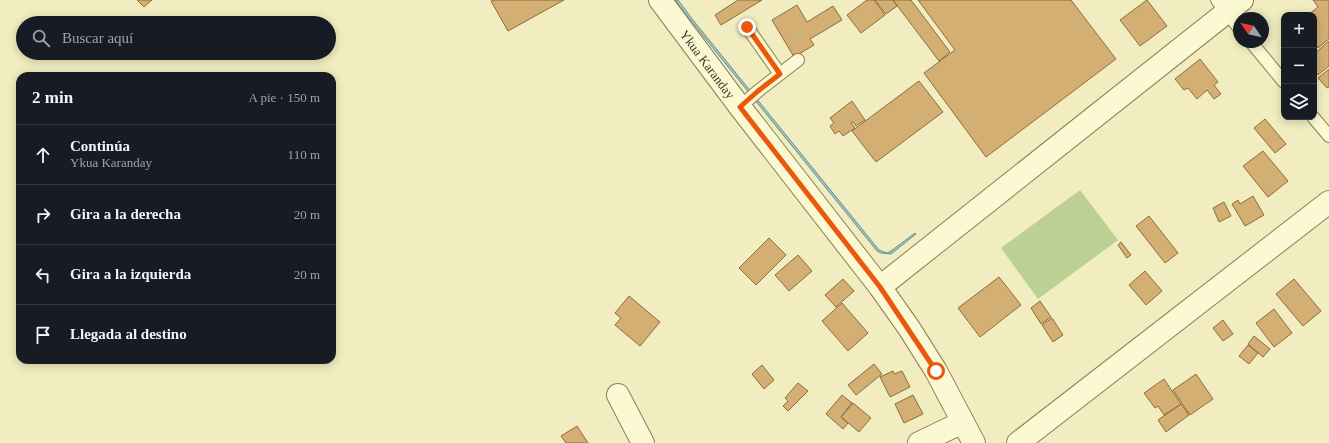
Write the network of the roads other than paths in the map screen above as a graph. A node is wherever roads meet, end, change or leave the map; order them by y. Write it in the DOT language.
graph roads {
  1 [pos="660,0"];
  2 [pos="1231,10"];
  3 [pos="747,27"];
  4 [pos="1256,48"];
  5 [pos="798,60"];
  6 [pos="780,74"];
  7 [pos="1281,78"];
  8 [pos="740,107"];
  9 [pos="1316,120"];
  10 [pos="1329,136"];
  11 [pos="1329,202"];
  12 [pos="880,287"];
  13 [pos="618,395"];
  14 [pos="963,422"];
  15 [pos="643,443"];
  16 [pos="919,443"];
  17 [pos="974,443"];
  18 [pos="1018,443"];
  1 -- 8 [label="street, Ykua Karanday"];
  2 -- 12 [label="street"];
  3 -- 6 [label="lane"];
  4 -- 7 [label="lane"];
  5 -- 6 [label="lane"];
  6 -- 8 [label="lane"];
  8 -- 12 [label="street, Ykua Karanday"];
  9 -- 10 [label="lane"];
  11 -- 18 [label="street"];
  12 -- 14 [label="street, Ykua Karanday"];
  13 -- 15 [label="street"];
  14 -- 16 [label="street"];
  14 -- 17 [label="street, Ykua Karanday"];
}
